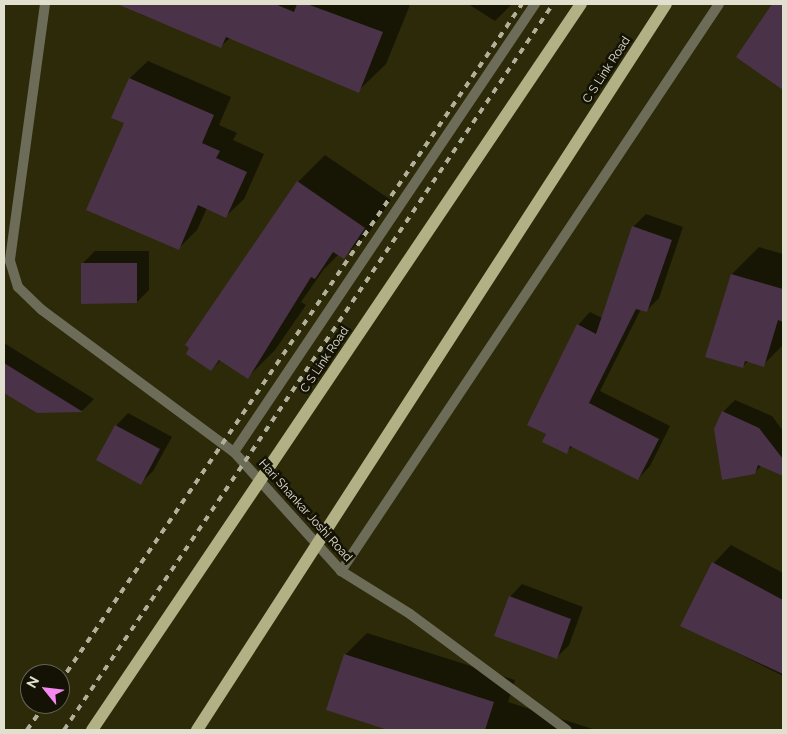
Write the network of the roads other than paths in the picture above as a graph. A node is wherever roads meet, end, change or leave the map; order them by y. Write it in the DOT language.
graph roads {
  1 [pos="45,4"];
  2 [pos="535,4"];
  3 [pos="581,4"];
  4 [pos="666,4"];
  5 [pos="719,4"];
  6 [pos="234,452"];
  7 [pos="341,571"];
  8 [pos="92,730"];
  9 [pos="196,730"];
  10 [pos="567,730"];
  1 -- 6 [label="street, Hari Shankar Joshi Road"];
  2 -- 6 [label="street"];
  3 -- 8 [label="main road, C S Link Road, bridge"];
  4 -- 9 [label="main road, C S Link Road, bridge"];
  5 -- 7 [label="street"];
  6 -- 7 [label="street, Hari Shankar Joshi Road"];
  7 -- 10 [label="street, Hari Shankar Joshi Road"];
}
